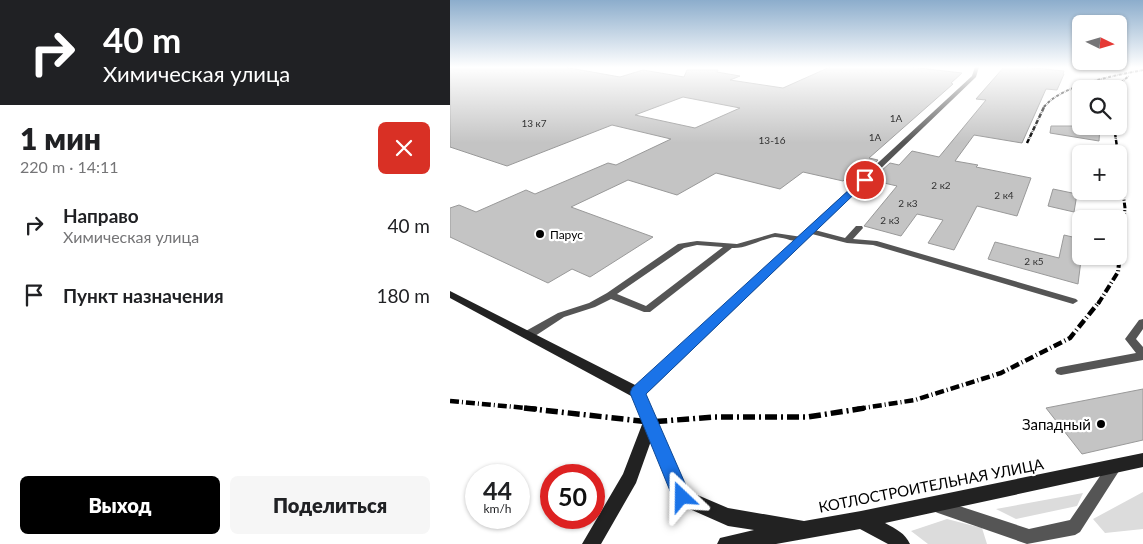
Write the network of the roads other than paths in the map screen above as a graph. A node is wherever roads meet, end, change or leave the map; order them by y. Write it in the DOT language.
graph roads {
  1 [pos="957,92"];
  2 [pos="859,228"];
  3 [pos="811,231"];
  4 [pos="802,240"];
  5 [pos="847,241"];
  6 [pos="729,247"];
  7 [pos="450,294"];
  8 [pos="610,295"];
  9 [pos="1073,301"];
  10 [pos="1143,322"];
  11 [pos="528,335"];
  12 [pos="1143,355"];
  13 [pos="1061,371"];
  14 [pos="638,393"];
  15 [pos="650,422"];
  16 [pos="1143,460"];
  17 [pos="1114,466"];
  18 [pos="934,505"];
  19 [pos="861,520"];
  20 [pos="803,530"];
  21 [pos="591,544"];
  22 [pos="726,544"];
  23 [pos="901,544"];
  1 -- 3 [label="street"];
  2 -- 5 [label="lane"];
  3 -- 4 [label="street"];
  3 -- 5 [label="lane"];
  4 -- 6 [label="lane"];
  4 -- 14 [label="street"];
  5 -- 9 [label="lane"];
  6 -- 8 [label="lane"];
  6 -- 8 [label="lane"];
  7 -- 11 [label="main road"];
  8 -- 11 [label="lane"];
  10 -- 12 [label="lane"];
  11 -- 14 [label="main road"];
  12 -- 13 [label="lane"];
  14 -- 15 [label="main road"];
  15 -- 20 [label="main road"];
  15 -- 21 [label="main road"];
  16 -- 17 [label="main road, КОТЛОСТРОИТЕЛЬНАЯ УЛИЦА"];
  17 -- 18 [label="main road, КОТЛОСТРОИТЕЛЬНАЯ УЛИЦА"];
  17 -- 18 [label="lane"];
  18 -- 19 [label="main road, КОТЛОСТРОИТЕЛЬНАЯ УЛИЦА"];
  19 -- 20 [label="main road, КОТЛОСТРОИТЕЛЬНАЯ УЛИЦА"];
  19 -- 23 [label="main road"];
  20 -- 22 [label="main road, КОТЛОСТРОИТЕЛЬНАЯ УЛИЦА"];
}
